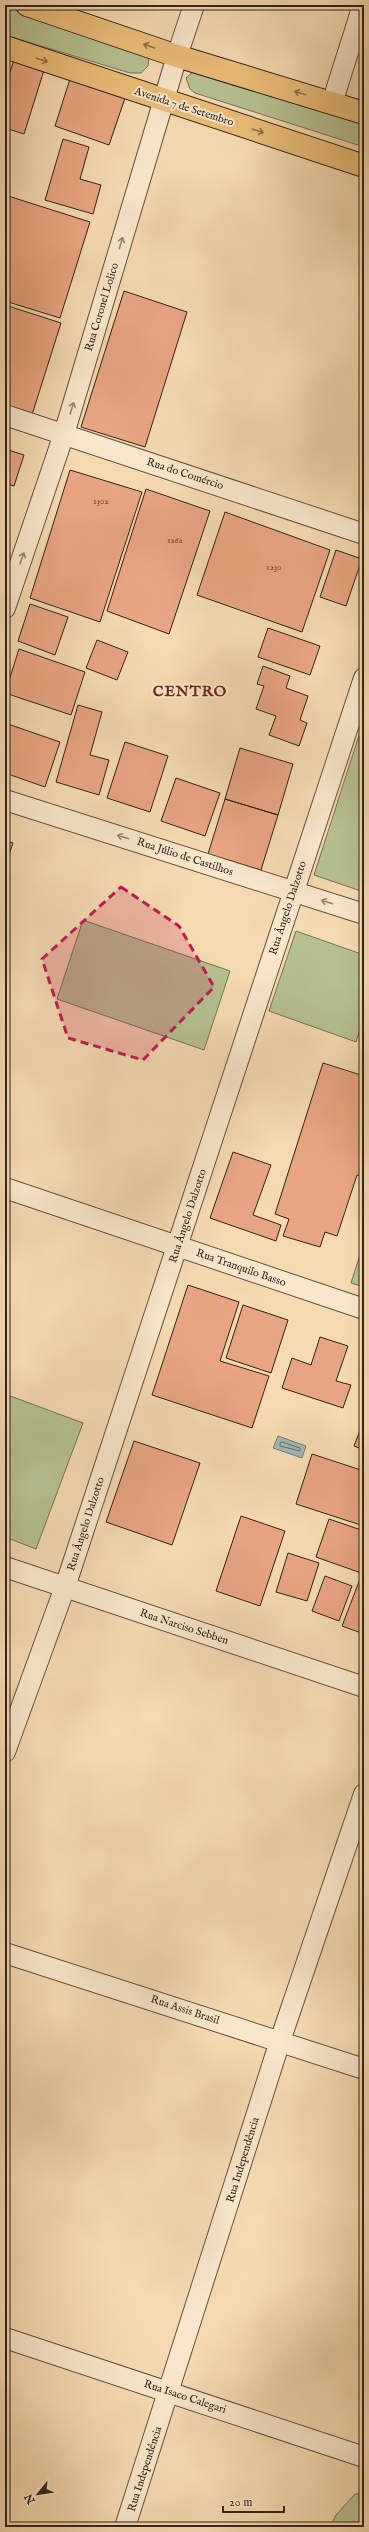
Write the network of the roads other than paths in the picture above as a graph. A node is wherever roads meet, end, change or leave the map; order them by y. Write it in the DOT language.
graph roads {
  1 [pos="27,5"];
  2 [pos="194,5"];
  3 [pos="363,5"];
  4 [pos="5,47"];
  5 [pos="177,56"];
  6 [pos="163,100"];
  7 [pos="332,103"];
  8 [pos="364,112"];
  9 [pos="364,166"];
  10 [pos="5,415"];
  11 [pos="64,434"];
  12 [pos="364,534"];
  13 [pos="5,608"];
  14 [pos="364,678"];
  15 [pos="5,800"];
  16 [pos="293,891"];
  17 [pos="364,914"];
  18 [pos="5,1188"];
  19 [pos="178,1247"];
  20 [pos="364,1310"];
  21 [pos="5,1567"];
  22 [pos="65,1587"];
  23 [pos="364,1687"];
  24 [pos="5,1752"];
  25 [pos="364,1794"];
  26 [pos="5,1953"];
  27 [pos="280,2041"];
  28 [pos="364,2069"];
  29 [pos="5,2338"];
  30 [pos="170,2392"];
  31 [pos="364,2457"];
  32 [pos="126,2527"];
  5 -- 1 [label="main road, one-way"];
  2 -- 5 [label="street, Rua Coronel Lolico"];
  3 -- 7 [label="street"];
  4 -- 6 [label="main road, Avenida 7 de Setembro, one-way"];
  5 -- 6 [label="street, Rua Coronel Lolico"];
  7 -- 5 [label="main road, one-way"];
  6 -- 9 [label="main road, Avenida 7 de Setembro, one-way"];
  11 -- 6 [label="street, Rua Coronel Lolico, one-way"];
  7 -- 8 [label="main road"];
  10 -- 11 [label="street, Rua do Comércio"];
  11 -- 12 [label="street, Rua do Comércio"];
  13 -- 11 [label="street, Rua Coronel Lolico, one-way"];
  14 -- 16 [label="street, Rua Ângelo Dalzotto"];
  16 -- 15 [label="street, Rua Júlio de Castilhos, one-way"];
  17 -- 16 [label="street, Rua Júlio de Castilhos, one-way"];
  16 -- 19 [label="street, Rua Ângelo Dalzotto"];
  18 -- 19 [label="street, Rua Tranquilo Basso"];
  19 -- 20 [label="street, Rua Tranquilo Basso"];
  19 -- 22 [label="street, Rua Ângelo Dalzotto"];
  21 -- 22 [label="street, Rua Narciso Sebben"];
  22 -- 23 [label="street, Rua Narciso Sebben"];
  22 -- 24 [label="street, Rua Ângelo Dalzotto"];
  25 -- 27 [label="street, Rua Independência"];
  26 -- 27 [label="street, Rua Assis Brasil"];
  27 -- 28 [label="street, Rua Assis Brasil"];
  27 -- 30 [label="street, Rua Independência"];
  29 -- 30 [label="street, Rua Isaco Calegari"];
  30 -- 31 [label="street, Rua Isaco Calegari"];
  30 -- 32 [label="street, Rua Independência"];
}
